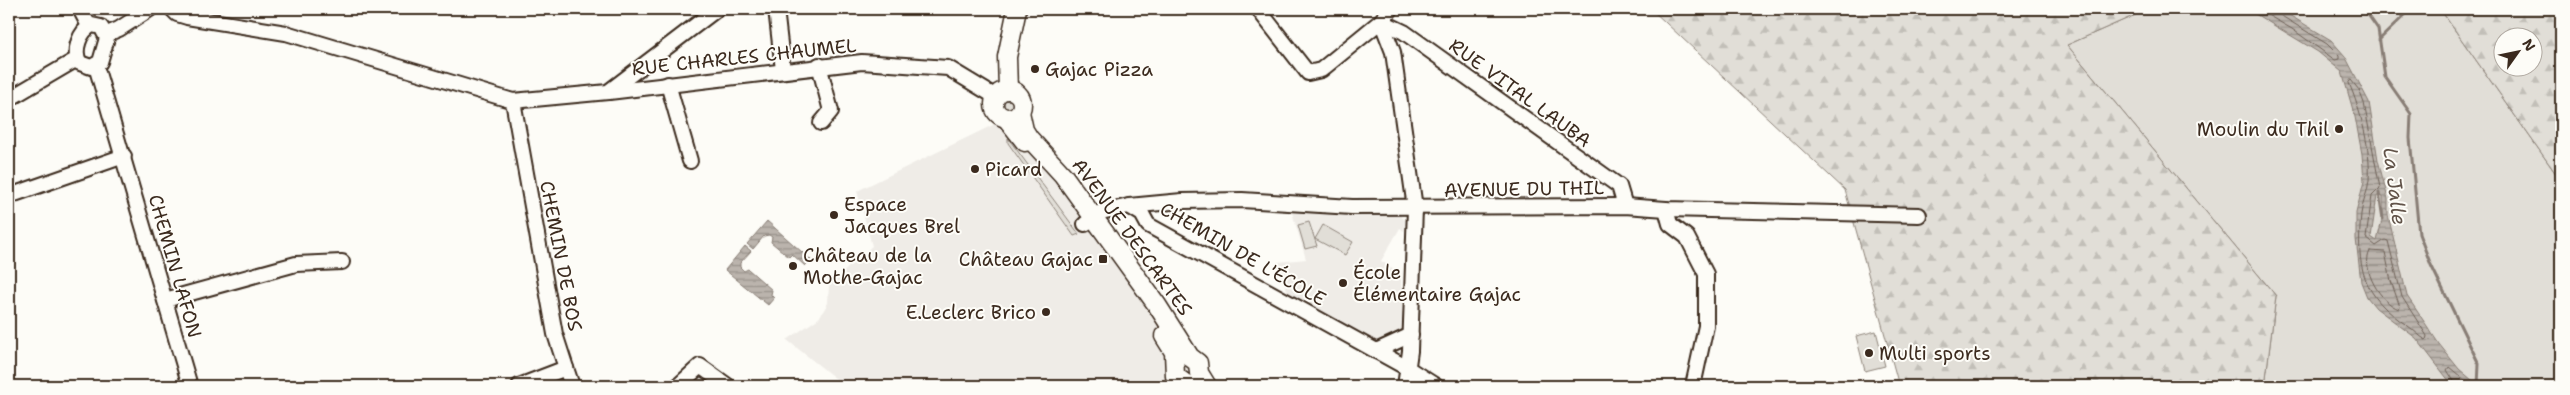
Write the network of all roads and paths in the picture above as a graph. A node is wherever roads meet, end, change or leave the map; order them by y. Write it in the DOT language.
graph roads {
  1 [pos="80,9"];
  2 [pos="150,9"];
  3 [pos="172,9"];
  4 [pos="717,9"];
  5 [pos="776,9"];
  6 [pos="1017,9"];
  7 [pos="1258,9"];
  8 [pos="1391,9"];
  9 [pos="1381,21"];
  10 [pos="89,26"];
  11 [pos="107,34"];
  12 [pos="78,59"];
  13 [pos="819,65"];
  14 [pos="96,66"];
  15 [pos="783,70"];
  16 [pos="668,84"];
  17 [pos="608,92"];
  18 [pos="1002,93"];
  19 [pos="9,99"];
  20 [pos="512,101"];
  21 [pos="1013,116"];
  22 [pos="821,123"];
  23 [pos="124,156"];
  24 [pos="690,161"];
  25 [pos="9,196"];
  26 [pos="1129,206"];
  27 [pos="1625,206"];
  28 [pos="1415,208"];
  29 [pos="1666,209"];
  30 [pos="1919,215"];
  31 [pos="1090,221"];
  32 [pos="342,262"];
  33 [pos="165,300"];
  34 [pos="1411,335"];
  35 [pos="1376,351"];
  36 [pos="566,368"];
  37 [pos="1408,369"];
  38 [pos="1186,376"];
  39 [pos="190,386"];
  40 [pos="519,386"];
  41 [pos="572,386"];
  42 [pos="678,386"];
  43 [pos="728,386"];
  44 [pos="1405,386"];
  45 [pos="1436,386"];
  46 [pos="1693,386"];
  1 -- 10 [label="street"];
  2 -- 11 [label="street"];
  3 -- 20 [label="street"];
  4 -- 17 [label="street"];
  5 -- 15 [label="street"];
  6 -- 18 [label="main road"];
  7 -- 9 [label="street"];
  8 -- 9 [label="street"];
  9 -- 27 [label="street, RUE VITAL LAUBA"];
  9 -- 28 [label="street"];
  10 -- 11 [label="street"];
  10 -- 12 [label="street"];
  11 -- 14 [label="street"];
  12 -- 14 [label="street"];
  12 -- 19 [label="street"];
  13 -- 15 [label="street, RUE CHARLES CHAUMEL"];
  13 -- 18 [label="street, RUE CHARLES CHAUMEL"];
  13 -- 22 [label="street"];
  14 -- 23 [label="street, CHEMIN LAFON"];
  15 -- 16 [label="street, RUE CHARLES CHAUMEL"];
  16 -- 17 [label="street, RUE CHARLES CHAUMEL"];
  16 -- 24 [label="street"];
  17 -- 20 [label="street, RUE CHARLES CHAUMEL"];
  18 -- 21 [label="main road"];
  18 -- 21 [label="main road"];
  20 -- 36 [label="street, CHEMIN DE BOS"];
  21 -- 31 [label="main road, AVENUE DESCARTES"];
  23 -- 25 [label="street"];
  23 -- 33 [label="street, CHEMIN LAFON"];
  26 -- 28 [label="street, AVENUE DU THIL"];
  26 -- 31 [label="street"];
  26 -- 35 [label="street, CHEMIN DE L'ÉCOLE"];
  27 -- 28 [label="street, AVENUE DU THIL"];
  27 -- 29 [label="street, AVENUE DU THIL"];
  28 -- 34 [label="street"];
  29 -- 30 [label="street, AVENUE DU THIL"];
  29 -- 46 [label="street"];
  31 -- 38 [label="main road, AVENUE DESCARTES"];
  32 -- 33 [label="street"];
  33 -- 39 [label="street, CHEMIN LAFON"];
  34 -- 35 [label="street"];
  34 -- 37 [label="street"];
  35 -- 37 [label="street, CHEMIN DE L'ÉCOLE"];
  36 -- 40 [label="street"];
  36 -- 41 [label="street, CHEMIN DE BOS"];
  37 -- 44 [label="street"];
  37 -- 45 [label="street, CHEMIN DE L'ÉCOLE"];
  42 -- 43 [label="street"];
}
